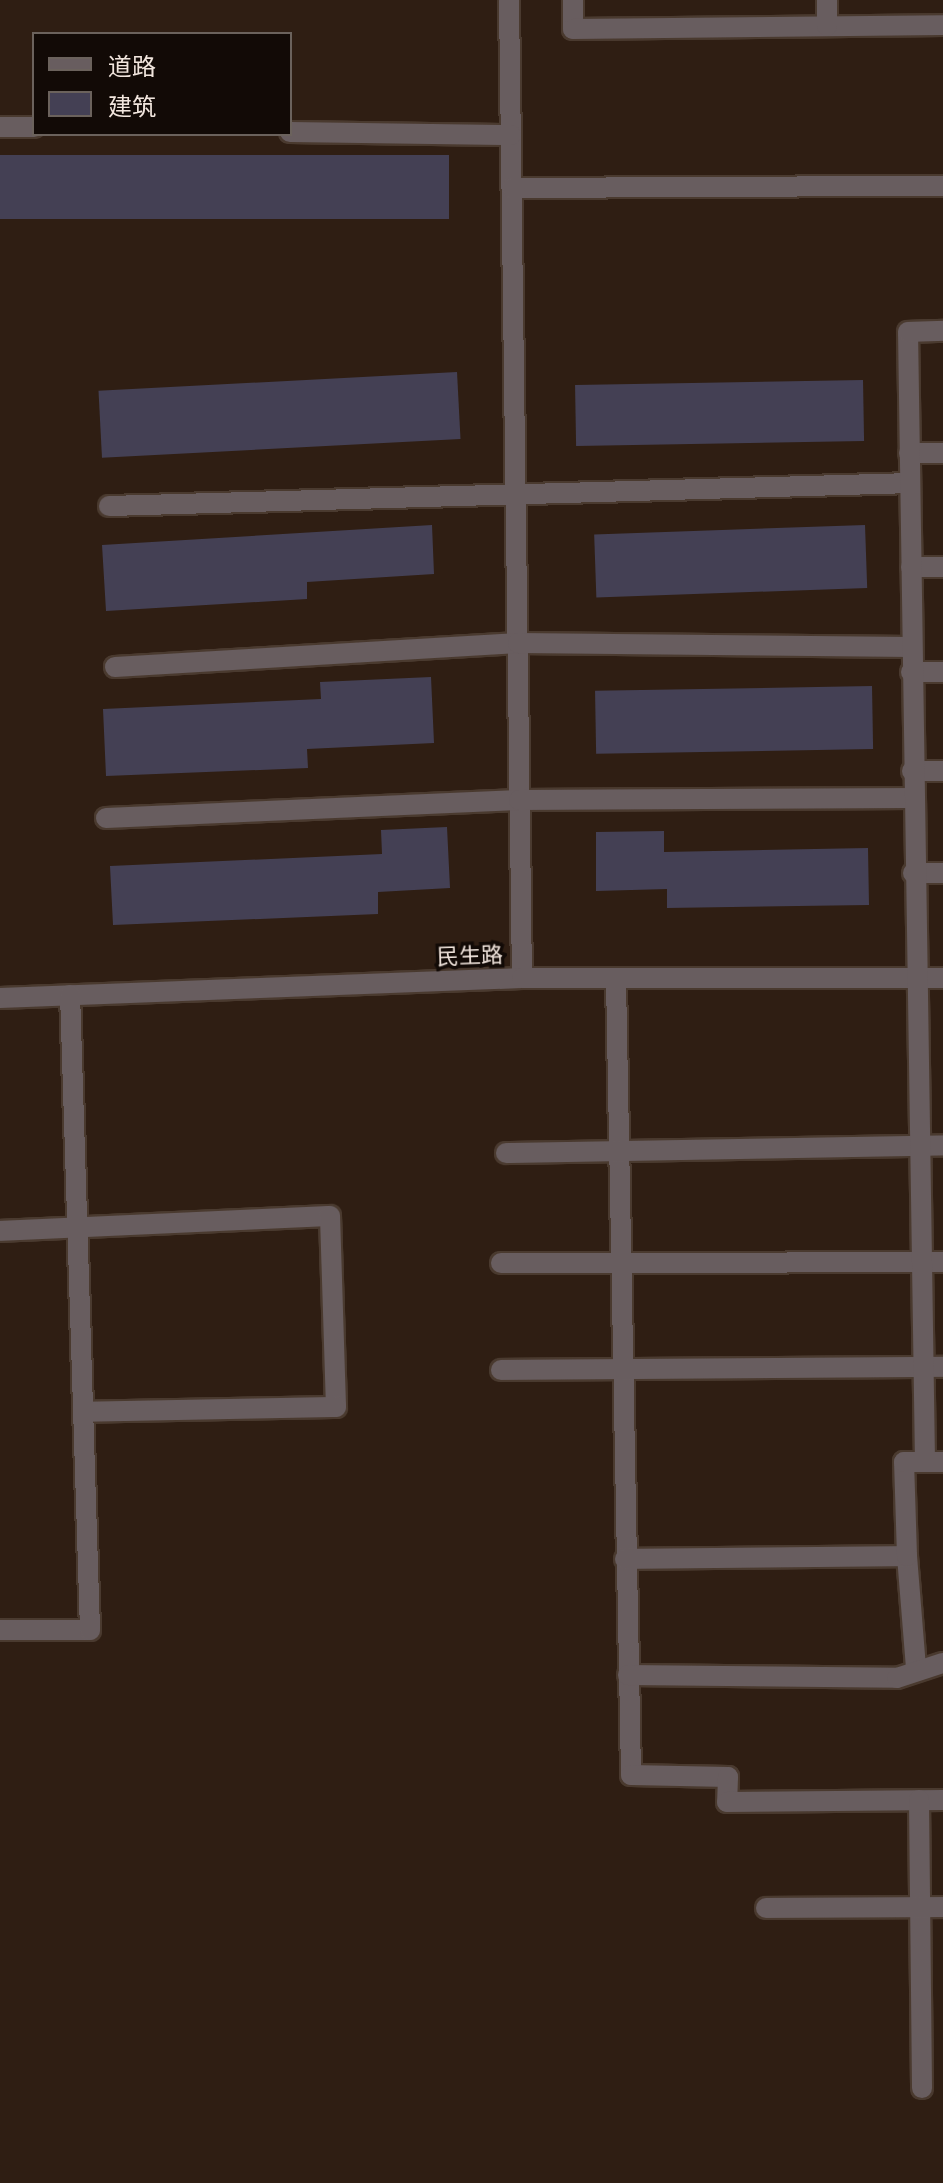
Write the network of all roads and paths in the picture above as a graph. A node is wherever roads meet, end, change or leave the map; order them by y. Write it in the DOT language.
graph roads {
  1 [pos="509,0"];
  2 [pos="573,0"];
  3 [pos="827,0"];
  4 [pos="943,25"];
  5 [pos="827,26"];
  6 [pos="0,127"];
  7 [pos="32,127"];
  8 [pos="292,132"];
  9 [pos="511,135"];
  10 [pos="943,186"];
  11 [pos="512,188"];
  12 [pos="943,331"];
  13 [pos="909,453"];
  14 [pos="943,453"];
  15 [pos="910,483"];
  16 [pos="516,490"];
  17 [pos="109,506"];
  18 [pos="911,567"];
  19 [pos="943,567"];
  20 [pos="518,643"];
  21 [pos="911,647"];
  22 [pos="115,667"];
  23 [pos="911,672"];
  24 [pos="943,672"];
  25 [pos="912,771"];
  26 [pos="943,771"];
  27 [pos="913,798"];
  28 [pos="519,800"];
  29 [pos="106,818"];
  30 [pos="913,873"];
  31 [pos="943,873"];
  32 [pos="522,978"];
  33 [pos="914,978"];
  34 [pos="943,978"];
  35 [pos="616,979"];
  36 [pos="70,995"];
  37 [pos="0,998"];
  38 [pos="943,1145"];
  39 [pos="918,1146"];
  40 [pos="619,1150"];
  41 [pos="506,1153"];
  42 [pos="77,1229"];
  43 [pos="0,1231"];
  44 [pos="920,1262"];
  45 [pos="943,1262"];
  46 [pos="501,1263"];
  47 [pos="620,1263"];
  48 [pos="622,1367"];
  49 [pos="933,1367"];
  50 [pos="501,1370"];
  51 [pos="83,1412"];
  52 [pos="934,1462"];
  53 [pos="907,1556"];
  54 [pos="625,1559"];
  55 [pos="0,1630"];
  56 [pos="943,1663"];
  57 [pos="916,1669"];
  58 [pos="628,1675"];
  59 [pos="919,1800"];
  60 [pos="943,1800"];
  61 [pos="919,1907"];
  62 [pos="943,1907"];
  63 [pos="766,1908"];
  64 [pos="922,2088"];
  1 -- 9 [label="street"];
  2 -- 5 [label="street"];
  3 -- 5 [label="street"];
  4 -- 5 [label="street"];
  6 -- 7 [label="street"];
  8 -- 9 [label="street"];
  9 -- 11 [label="street"];
  10 -- 11 [label="street"];
  11 -- 16 [label="street"];
  12 -- 13 [label="street"];
  13 -- 14 [label="street"];
  13 -- 15 [label="street"];
  15 -- 16 [label="street"];
  15 -- 18 [label="street"];
  16 -- 17 [label="street"];
  16 -- 20 [label="street"];
  18 -- 19 [label="street"];
  18 -- 21 [label="street"];
  20 -- 21 [label="street"];
  20 -- 22 [label="street"];
  20 -- 28 [label="street"];
  21 -- 23 [label="street"];
  23 -- 24 [label="street"];
  23 -- 25 [label="street"];
  25 -- 26 [label="street"];
  25 -- 27 [label="street"];
  27 -- 28 [label="street"];
  27 -- 30 [label="street"];
  28 -- 29 [label="street"];
  28 -- 32 [label="street"];
  30 -- 31 [label="street"];
  30 -- 33 [label="street"];
  32 -- 35 [label="street, 民生路"];
  32 -- 36 [label="street, 民生路"];
  33 -- 34 [label="street, 民生路"];
  33 -- 35 [label="street, 民生路"];
  33 -- 39 [label="street"];
  35 -- 40 [label="street"];
  36 -- 37 [label="street, 民生路"];
  36 -- 42 [label="street"];
  38 -- 39 [label="street"];
  39 -- 40 [label="street"];
  39 -- 44 [label="street"];
  40 -- 41 [label="street"];
  40 -- 47 [label="street"];
  42 -- 43 [label="street"];
  42 -- 51 [label="street"];
  42 -- 51 [label="street"];
  44 -- 45 [label="street"];
  44 -- 47 [label="street"];
  44 -- 49 [label="street"];
  46 -- 47 [label="street"];
  47 -- 48 [label="street"];
  48 -- 49 [label="street"];
  48 -- 50 [label="street"];
  48 -- 54 [label="street"];
  49 -- 52 [label="street"];
  51 -- 55 [label="street"];
  52 -- 53 [label="street"];
  53 -- 54 [label="street"];
  53 -- 57 [label="street"];
  54 -- 58 [label="street"];
  56 -- 57 [label="street"];
  57 -- 58 [label="street"];
  58 -- 59 [label="street"];
  59 -- 60 [label="street"];
  59 -- 61 [label="street"];
  61 -- 62 [label="street"];
  61 -- 63 [label="street"];
  61 -- 64 [label="street"];
}
